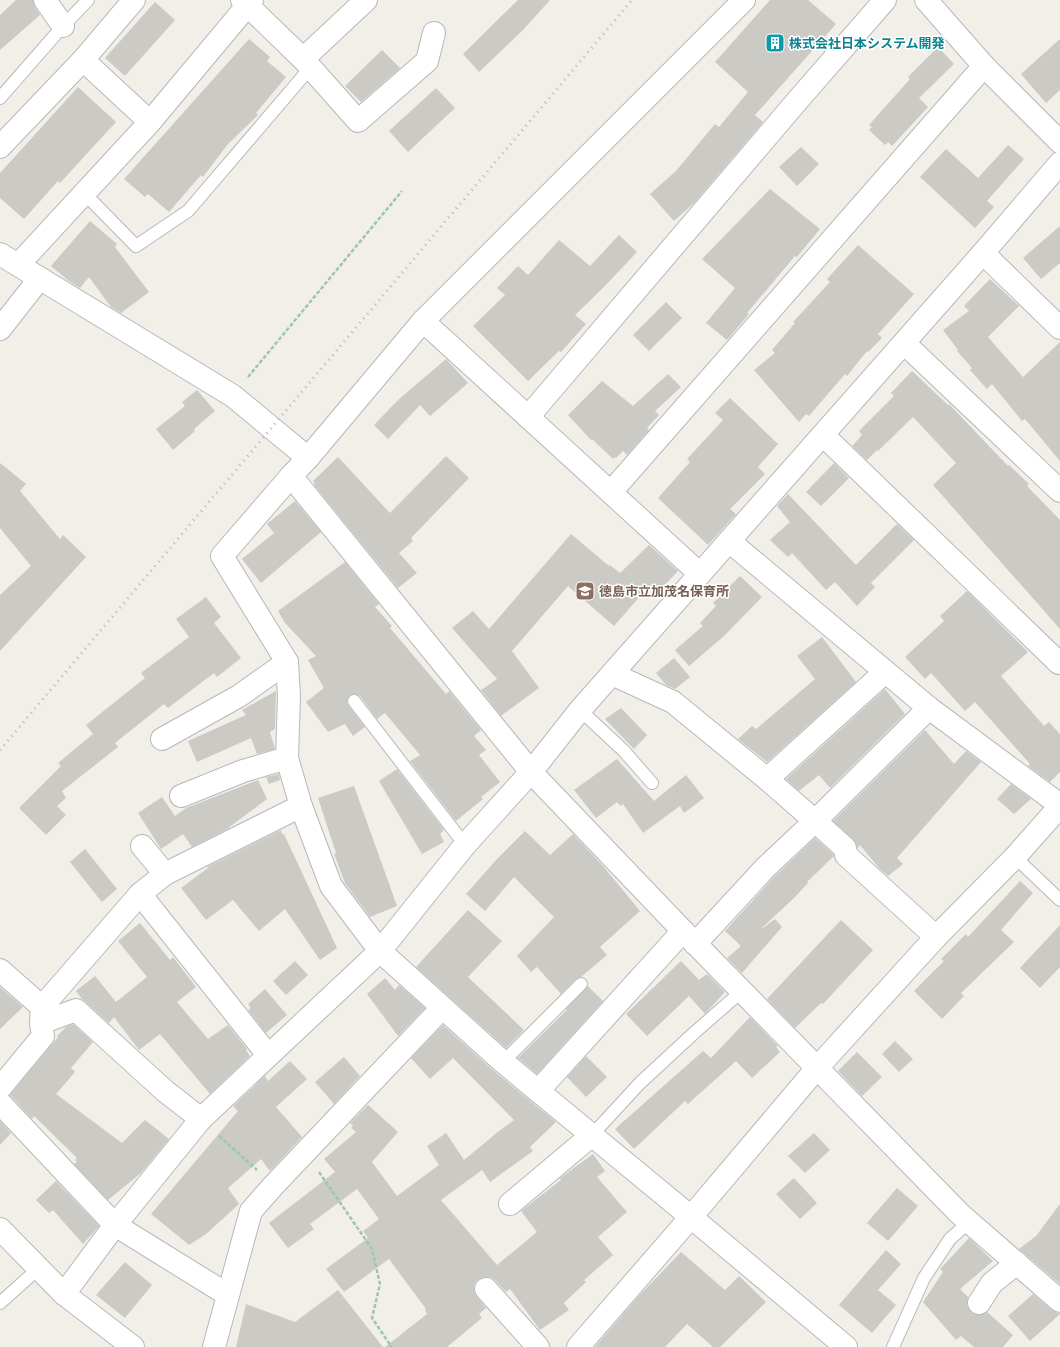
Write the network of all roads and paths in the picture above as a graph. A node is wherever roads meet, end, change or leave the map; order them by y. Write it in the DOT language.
graph roads {
  1 [pos="45,0"];
  2 [pos="88,0"];
  3 [pos="134,0"];
  4 [pos="744,0"];
  5 [pos="885,0"];
  6 [pos="926,0"];
  7 [pos="247,2"];
  8 [pos="356,4"];
  9 [pos="63,26"];
  10 [pos="434,33"];
  11 [pos="83,60"];
  12 [pos="307,63"];
  13 [pos="984,66"];
  14 [pos="0,98"];
  15 [pos="150,122"];
  16 [pos="1060,142"];
  17 [pos="0,147"];
  18 [pos="1060,163"];
  19 [pos="402,191"];
  20 [pos="84,194"];
  21 [pos="983,253"];
  22 [pos="9,259"];
  23 [pos="40,278"];
  24 [pos="423,321"];
  25 [pos="1060,328"];
  26 [pos="0,329"];
  27 [pos="904,342"];
  28 [pos="233,396"];
  29 [pos="528,417"];
  30 [pos="823,435"];
  31 [pos="308,458"];
  32 [pos="290,476"];
  33 [pos="1060,491"];
  34 [pos="611,492"];
  35 [pos="729,541"];
  36 [pos="700,574"];
  37 [pos="287,662"];
  38 [pos="1060,662"];
  39 [pos="884,672"];
  40 [pos="612,674"];
  41 [pos="354,701"];
  42 [pos="929,708"];
  43 [pos="580,710"];
  44 [pos="162,739"];
  45 [pos="287,758"];
  46 [pos="531,772"];
  47 [pos="767,779"];
  48 [pos="652,782"];
  49 [pos="181,796"];
  50 [pos="1060,805"];
  51 [pos="301,806"];
  52 [pos="815,821"];
  53 [pos="465,845"];
  54 [pos="142,846"];
  55 [pos="1015,857"];
  56 [pos="165,874"];
  57 [pos="140,894"];
  58 [pos="1060,900"];
  59 [pos="936,937"];
  60 [pos="689,938"];
  61 [pos="380,951"];
  62 [pos="0,970"];
  63 [pos="581,984"];
  64 [pos="742,990"];
  65 [pos="442,1008"];
  66 [pos="41,1015"];
  67 [pos="268,1055"];
  68 [pos="503,1062"];
  69 [pos="817,1068"];
  70 [pos="0,1088"];
  71 [pos="538,1091"];
  72 [pos="0,1103"];
  73 [pos="201,1119"];
  74 [pos="592,1136"];
  75 [pos="306,1151"];
  76 [pos="274,1185"];
  77 [pos="510,1204"];
  78 [pos="691,1217"];
  79 [pos="969,1222"];
  80 [pos="115,1225"];
  81 [pos="0,1230"];
  82 [pos="1017,1263"];
  83 [pos="39,1268"];
  84 [pos="486,1289"];
  85 [pos="64,1294"];
  86 [pos="228,1295"];
  87 [pos="1060,1301"];
  88 [pos="979,1302"];
  89 [pos="0,1303"];
  90 [pos="134,1347"];
  91 [pos="214,1347"];
  92 [pos="390,1347"];
  93 [pos="538,1347"];
  94 [pos="578,1347"];
  95 [pos="846,1347"];
  96 [pos="893,1347"];
  1 -- 9 [label="street"];
  2 -- 9 [label="lane"];
  3 -- 11 [label="street"];
  4 -- 24 [label="street"];
  5 -- 29 [label="street"];
  6 -- 13 [label="street"];
  7 -- 12 [label="street"];
  7 -- 15 [label="street"];
  8 -- 12 [label="street"];
  9 -- 14 [label="lane"];
  10 -- 12 [label="street"];
  11 -- 15 [label="street"];
  11 -- 17 [label="street"];
  12 -- 20 [label="lane"];
  13 -- 16 [label="street"];
  13 -- 34 [label="street"];
  15 -- 20 [label="street"];
  18 -- 21 [label="street"];
  19 -- 28 [label="path"];
  20 -- 22 [label="street"];
  21 -- 25 [label="street"];
  21 -- 27 [label="street"];
  22 -- 23 [label="street"];
  23 -- 26 [label="street"];
  23 -- 28 [label="street"];
  24 -- 29 [label="street"];
  24 -- 31 [label="street"];
  27 -- 30 [label="street"];
  27 -- 33 [label="street"];
  28 -- 31 [label="street"];
  29 -- 34 [label="street"];
  30 -- 35 [label="street"];
  30 -- 38 [label="street"];
  31 -- 32 [label="street"];
  32 -- 37 [label="street"];
  32 -- 46 [label="street"];
  34 -- 36 [label="street"];
  35 -- 36 [label="street"];
  35 -- 39 [label="street"];
  36 -- 40 [label="street"];
  37 -- 44 [label="street"];
  37 -- 45 [label="street"];
  39 -- 42 [label="street"];
  39 -- 47 [label="street"];
  40 -- 43 [label="street"];
  40 -- 47 [label="street"];
  41 -- 53 [label="lane"];
  42 -- 50 [label="street"];
  42 -- 52 [label="street"];
  43 -- 46 [label="street"];
  43 -- 48 [label="lane"];
  45 -- 49 [label="street"];
  45 -- 51 [label="street"];
  46 -- 53 [label="street"];
  46 -- 60 [label="street"];
  47 -- 52 [label="street"];
  50 -- 55 [label="street"];
  51 -- 56 [label="street"];
  51 -- 61 [label="street"];
  52 -- 59 [label="street"];
  52 -- 60 [label="street"];
  53 -- 61 [label="street"];
  54 -- 56 [label="street"];
  55 -- 58 [label="lane"];
  55 -- 59 [label="street"];
  56 -- 57 [label="street"];
  57 -- 66 [label="street"];
  57 -- 67 [label="street"];
  59 -- 69 [label="street"];
  60 -- 64 [label="street"];
  60 -- 71 [label="street"];
  61 -- 65 [label="street"];
  61 -- 67 [label="street"];
  62 -- 66 [label="street"];
  63 -- 68 [label="lane"];
  64 -- 69 [label="street"];
  64 -- 74 [label="lane"];
  65 -- 68 [label="street"];
  65 -- 75 [label="street"];
  66 -- 70 [label="street"];
  66 -- 73 [label="street"];
  67 -- 73 [label="street"];
  68 -- 71 [label="street"];
  69 -- 78 [label="street"];
  69 -- 79 [label="street"];
  71 -- 74 [label="street"];
  72 -- 80 [label="street"];
  73 -- 76 [label="path"];
  73 -- 80 [label="street"];
  74 -- 77 [label="street"];
  74 -- 78 [label="street"];
  75 -- 76 [label="street"];
  75 -- 92 [label="path"];
  76 -- 86 [label="street"];
  78 -- 94 [label="street"];
  78 -- 95 [label="street"];
  79 -- 82 [label="street"];
  79 -- 96 [label="lane"];
  80 -- 85 [label="street"];
  80 -- 86 [label="street"];
  81 -- 83 [label="street"];
  82 -- 87 [label="street"];
  82 -- 88 [label="street"];
  83 -- 85 [label="street"];
  83 -- 89 [label="lane"];
  84 -- 93 [label="street"];
  85 -- 90 [label="street"];
  86 -- 91 [label="street"];
}
